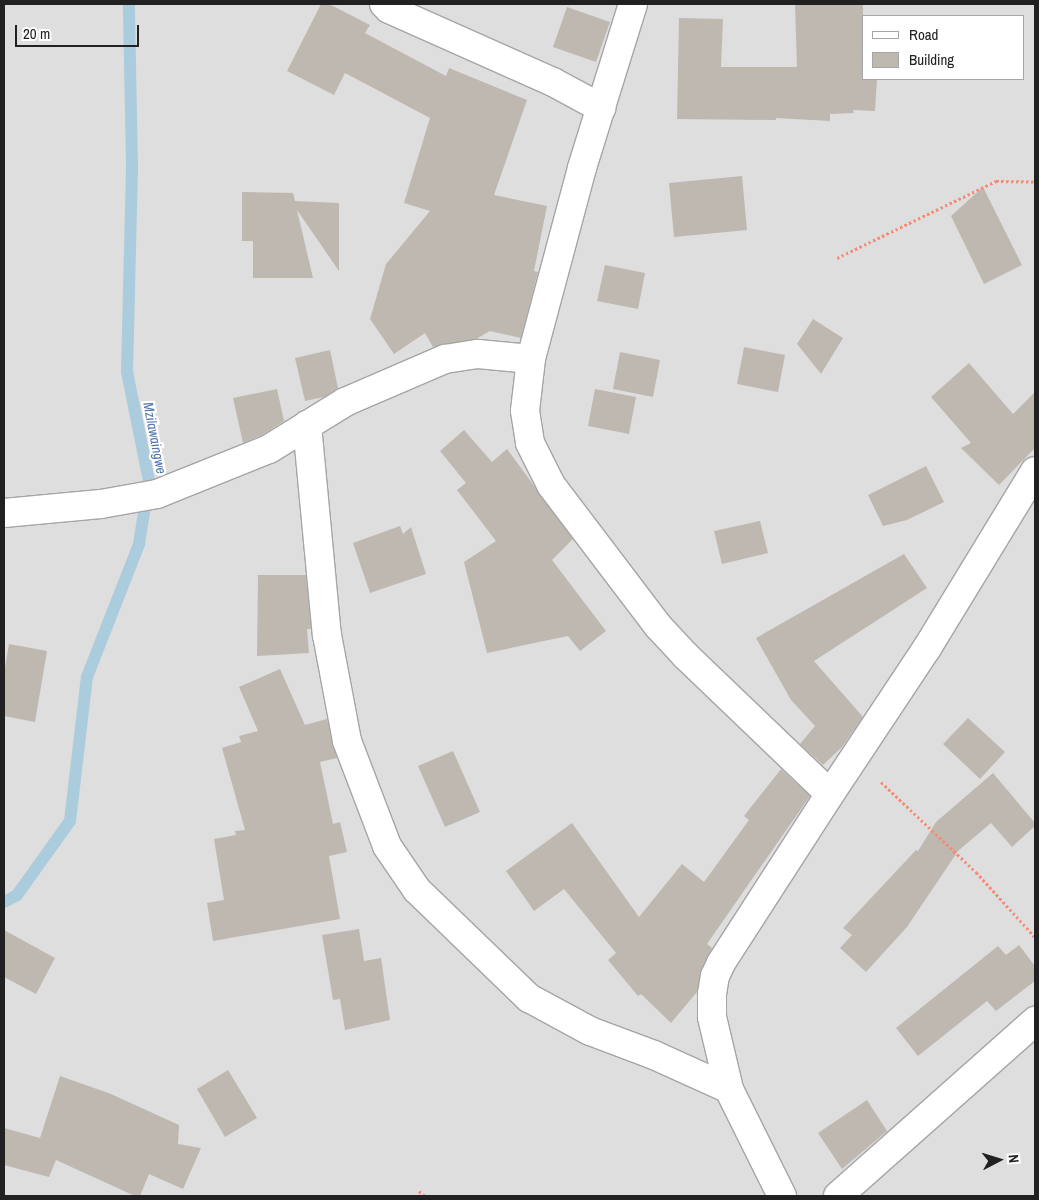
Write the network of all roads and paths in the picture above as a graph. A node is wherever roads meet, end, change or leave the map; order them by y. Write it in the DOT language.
graph roads {
  1 [pos="384,4"];
  2 [pos="633,4"];
  3 [pos="600,108"];
  4 [pos="1035,182"];
  5 [pos="837,258"];
  6 [pos="531,360"];
  7 [pos="306,425"];
  8 [pos="1035,471"];
  9 [pos="4,513"];
  10 [pos="855,758"];
  11 [pos="830,794"];
  12 [pos="1035,937"];
  13 [pos="1035,1021"];
  14 [pos="729,1088"];
  15 [pos="419,1191"];
  16 [pos="425,1196"];
  17 [pos="782,1196"];
  18 [pos="838,1196"];
  1 -- 3 [label="street"];
  2 -- 3 [label="street"];
  3 -- 6 [label="street"];
  4 -- 5 [label="path"];
  6 -- 7 [label="street"];
  6 -- 11 [label="street"];
  7 -- 9 [label="street"];
  7 -- 14 [label="street"];
  8 -- 10 [label="street"];
  10 -- 11 [label="street"];
  10 -- 12 [label="path"];
  11 -- 14 [label="street"];
  13 -- 18 [label="street"];
  14 -- 17 [label="street"];
  15 -- 16 [label="path"];
}
